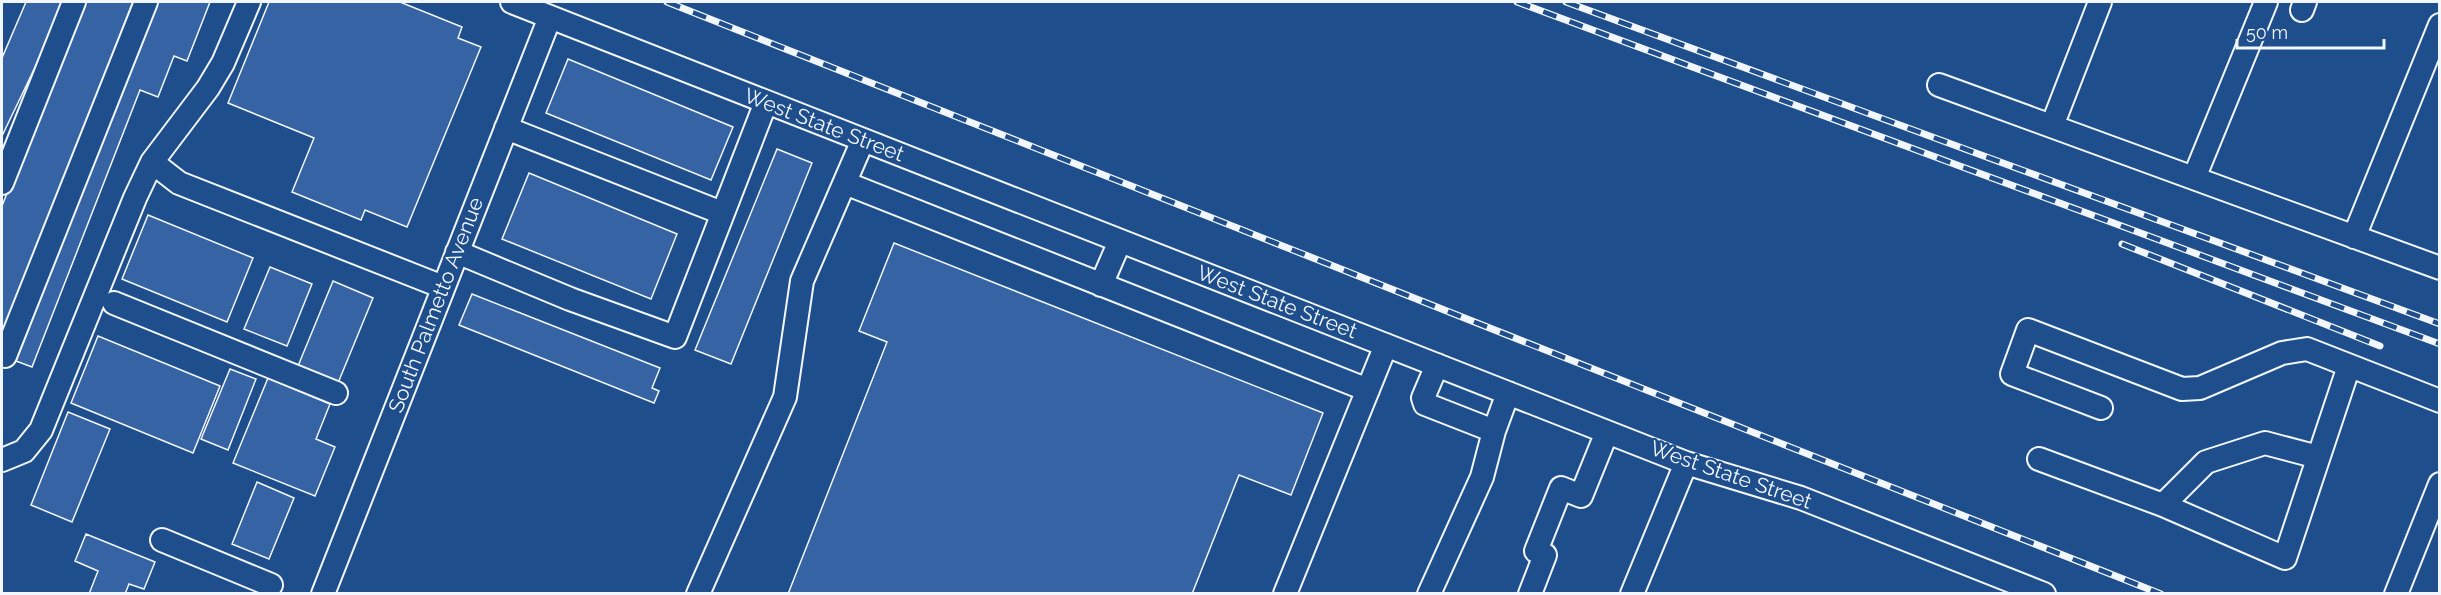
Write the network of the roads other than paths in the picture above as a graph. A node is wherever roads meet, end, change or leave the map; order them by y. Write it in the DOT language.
graph roads {
  1 [pos="74,2"];
  2 [pos="146,2"];
  3 [pos="249,2"];
  4 [pos="512,2"];
  5 [pos="2100,2"];
  6 [pos="2266,2"];
  7 [pos="550,17"];
  8 [pos="2439,25"];
  9 [pos="1939,85"];
  10 [pos="766,102"];
  11 [pos="2052,126"];
  12 [pos="506,128"];
  13 [pos="863,140"];
  14 [pos="152,162"];
  15 [pos="2194,178"];
  16 [pos="2,183"];
  17 [pos="845,183"];
  18 [pos="722,213"];
  19 [pos="2354,237"];
  20 [pos="1120,241"];
  21 [pos="457,252"];
  22 [pos="2439,268"];
  23 [pos="1101,285"];
  24 [pos="443,287"];
  25 [pos="114,303"];
  26 [pos="1386,345"];
  27 [pos="5,356"];
  28 [pos="1437,365"];
  29 [pos="2349,366"];
  30 [pos="1368,390"];
  31 [pos="336,393"];
  32 [pos="1509,393"];
  33 [pos="2439,401"];
  34 [pos="2101,408"];
  35 [pos="1494,431"];
  36 [pos="1607,432"];
  37 [pos="2318,457"];
  38 [pos="2039,459"];
  39 [pos="2,460"];
  40 [pos="1686,463"];
  41 [pos="2439,484"];
  42 [pos="2163,505"];
  43 [pos="162,540"];
  44 [pos="272,585"];
  45 [pos="323,594"];
  46 [pos="698,594"];
  47 [pos="1285,594"];
  48 [pos="1430,594"];
  49 [pos="1530,594"];
  50 [pos="1632,594"];
  51 [pos="2044,594"];
  52 [pos="2396,594"];
  1 -- 16 [label="street"];
  2 -- 27 [label="street"];
  3 -- 14 [label="street"];
  4 -- 7 [label="street, West State Street"];
  5 -- 11 [label="street"];
  6 -- 15 [label="street"];
  7 -- 10 [label="street, West State Street"];
  7 -- 12 [label="street, South Palmetto Avenue"];
  8 -- 19 [label="street"];
  9 -- 11 [label="street"];
  10 -- 13 [label="street, West State Street"];
  10 -- 18 [label="street"];
  11 -- 15 [label="street"];
  12 -- 18 [label="street"];
  12 -- 21 [label="street, South Palmetto Avenue"];
  13 -- 17 [label="street"];
  13 -- 20 [label="street, West State Street"];
  14 -- 24 [label="street"];
  14 -- 39 [label="street"];
  15 -- 19 [label="street"];
  17 -- 23 [label="street"];
  17 -- 46 [label="street"];
  18 -- 21 [label="street"];
  19 -- 22 [label="street"];
  20 -- 23 [label="street"];
  20 -- 26 [label="street, West State Street"];
  21 -- 24 [label="street, South Palmetto Avenue"];
  23 -- 30 [label="street"];
  24 -- 45 [label="street, South Palmetto Avenue"];
  25 -- 31 [label="street"];
  26 -- 28 [label="street, West State Street"];
  26 -- 30 [label="street"];
  28 -- 32 [label="street, West State Street"];
  28 -- 35 [label="street"];
  29 -- 33 [label="street"];
  29 -- 34 [label="street"];
  29 -- 37 [label="street"];
  30 -- 47 [label="street"];
  32 -- 35 [label="street"];
  32 -- 36 [label="street, West State Street"];
  35 -- 48 [label="street"];
  36 -- 40 [label="street, West State Street"];
  36 -- 49 [label="street"];
  37 -- 42 [label="street"];
  37 -- 42 [label="street"];
  38 -- 42 [label="street"];
  40 -- 50 [label="street"];
  40 -- 51 [label="street, West State Street"];
  41 -- 52 [label="street"];
  43 -- 44 [label="street"];
}
